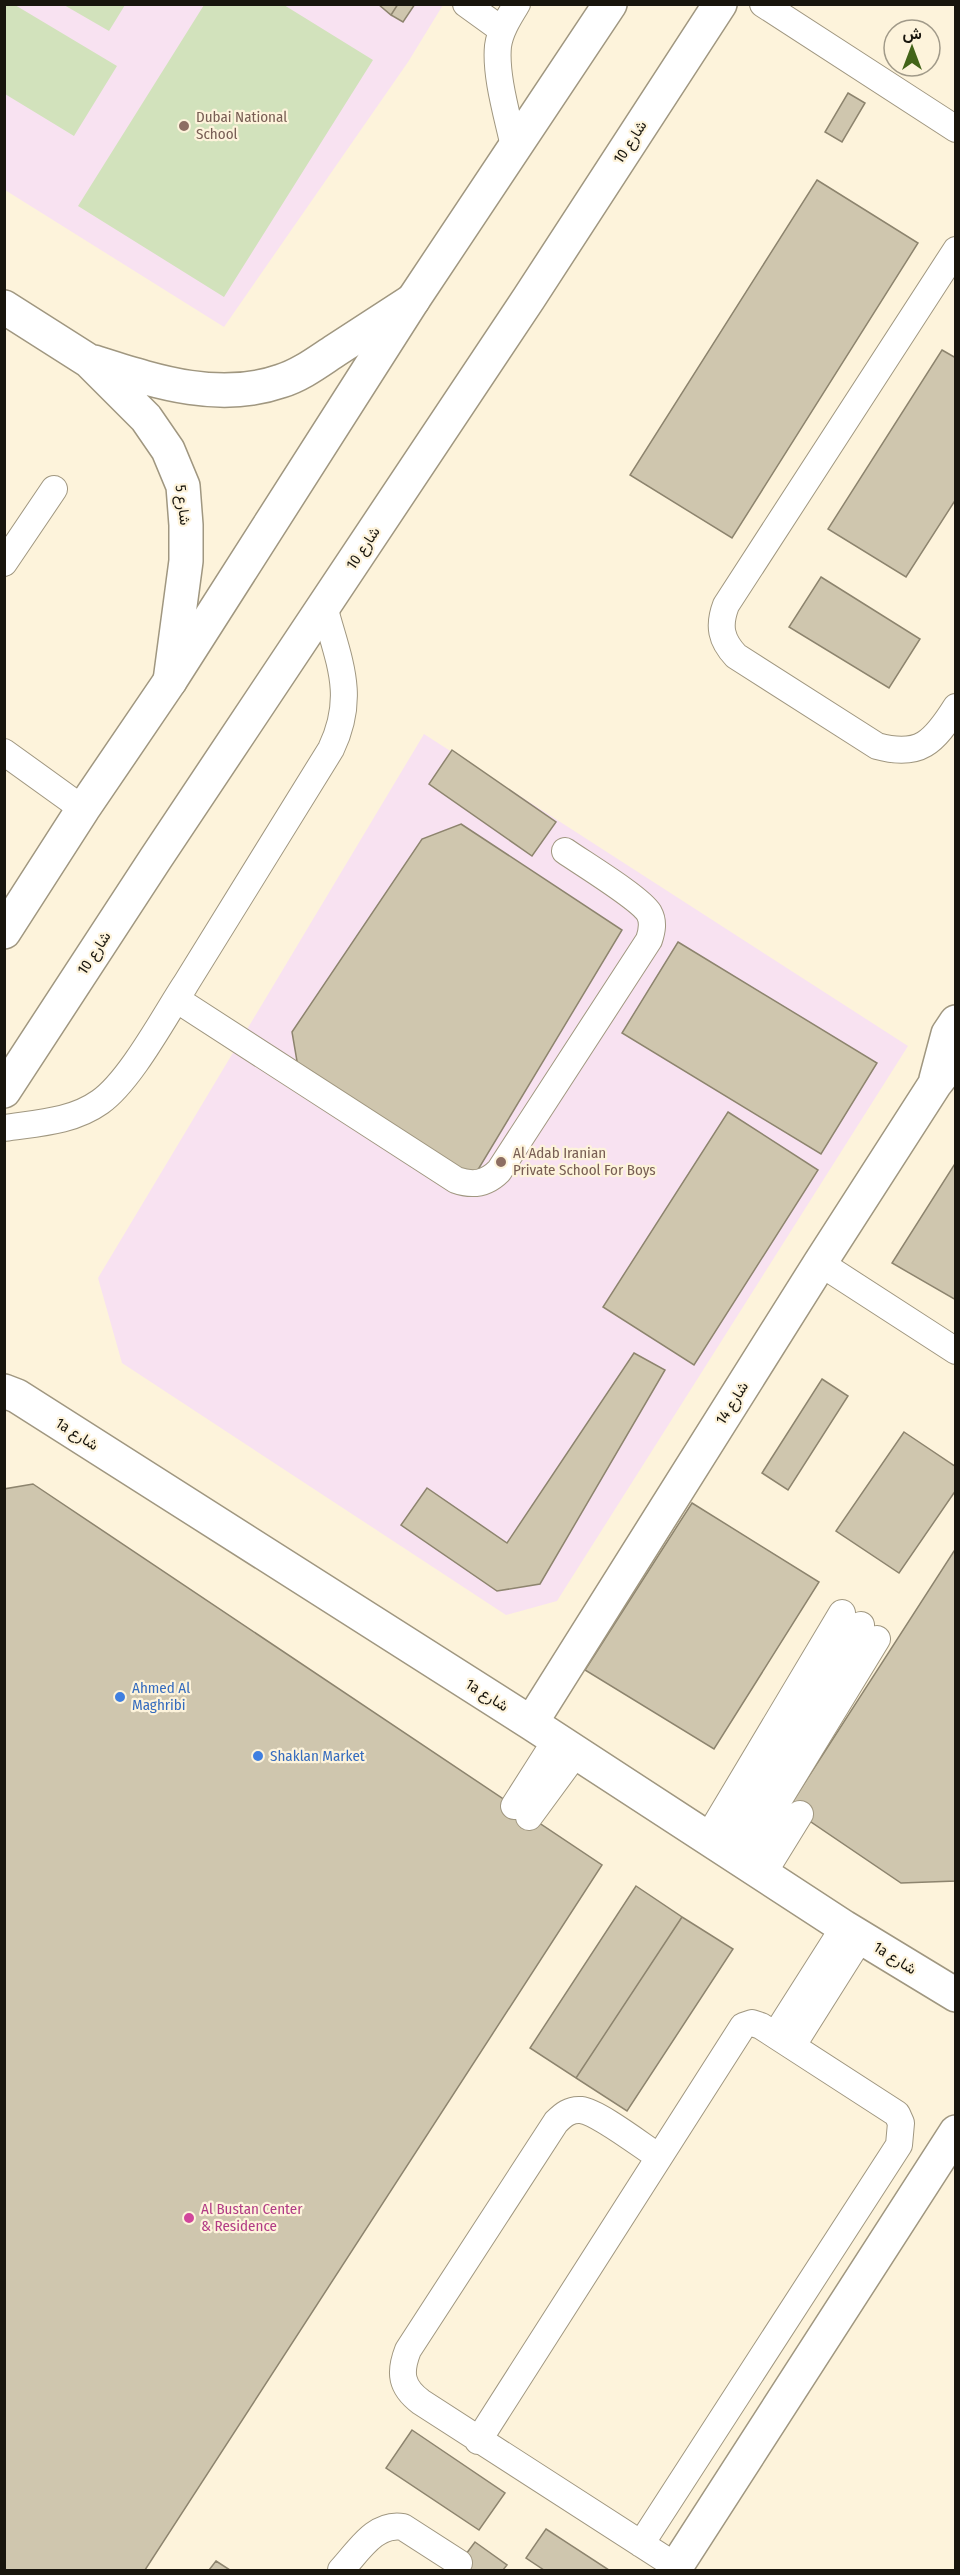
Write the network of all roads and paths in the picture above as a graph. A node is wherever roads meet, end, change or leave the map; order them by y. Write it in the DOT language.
graph roads {
  1 [pos="466,4"];
  2 [pos="517,4"];
  3 [pos="610,4"];
  4 [pos="720,4"];
  5 [pos="763,4"];
  6 [pos="502,30"];
  7 [pos="956,129"];
  8 [pos="514,147"];
  9 [pos="956,250"];
  10 [pos="413,300"];
  11 [pos="4,307"];
  12 [pos="89,361"];
  13 [pos="54,489"];
  14 [pos="4,564"];
  15 [pos="324,606"];
  16 [pos="170,681"];
  17 [pos="956,707"];
  18 [pos="4,752"];
  19 [pos="83,809"];
  20 [pos="565,851"];
  21 [pos="4,932"];
  22 [pos="176,999"];
  23 [pos="956,1022"];
  24 [pos="956,1057"];
  25 [pos="935,1084"];
  26 [pos="4,1091"];
  27 [pos="4,1128"];
  28 [pos="820,1263"];
  29 [pos="956,1351"];
  30 [pos="8,1392"];
  31 [pos="554,1739"];
  32 [pos="521,1811"];
  33 [pos="800,1814"];
  34 [pos="734,1855"];
  35 [pos="853,1932"];
  36 [pos="952,1987"];
  37 [pos="784,2039"];
  38 [pos="956,2132"];
  39 [pos="659,2157"];
  40 [pos="478,2441"];
  41 [pos="641,2544"];
  42 [pos="459,2563"];
  43 [pos="675,2569"];
  44 [pos="341,2571"];
  1 -- 6 [label="lane"];
  2 -- 6 [label="lane"];
  3 -- 8 [label="street"];
  4 -- 15 [label="street, شارع 10"];
  5 -- 7 [label="lane"];
  6 -- 8 [label="lane"];
  8 -- 10 [label="street"];
  9 -- 17 [label="lane"];
  10 -- 12 [label="street, شارع 5"];
  10 -- 16 [label="street"];
  11 -- 12 [label="street, شارع 5"];
  12 -- 16 [label="street, شارع 5"];
  13 -- 14 [label="lane"];
  15 -- 22 [label="lane"];
  15 -- 26 [label="street, شارع 10"];
  16 -- 19 [label="street"];
  18 -- 19 [label="lane"];
  19 -- 21 [label="street"];
  20 -- 22 [label="lane"];
  22 -- 27 [label="lane"];
  23 -- 25 [label="street, شارع 14"];
  24 -- 25 [label="street, شارع 14"];
  25 -- 28 [label="street, شارع 14"];
  28 -- 29 [label="lane"];
  28 -- 31 [label="street, شارع 14"];
  30 -- 31 [label="street, 1a شارع"];
  31 -- 32 [label="lane"];
  31 -- 34 [label="street, 1a شارع"];
  33 -- 34 [label="lane"];
  34 -- 34 [label="lane"];
  34 -- 35 [label="street, 1a شارع"];
  35 -- 36 [label="street, 1a شارع"];
  35 -- 37 [label="lane"];
  37 -- 39 [label="lane"];
  37 -- 41 [label="lane"];
  38 -- 43 [label="street"];
  39 -- 40 [label="lane"];
  39 -- 40 [label="lane"];
  40 -- 41 [label="lane"];
  41 -- 43 [label="lane"];
  42 -- 44 [label="lane"];
}
